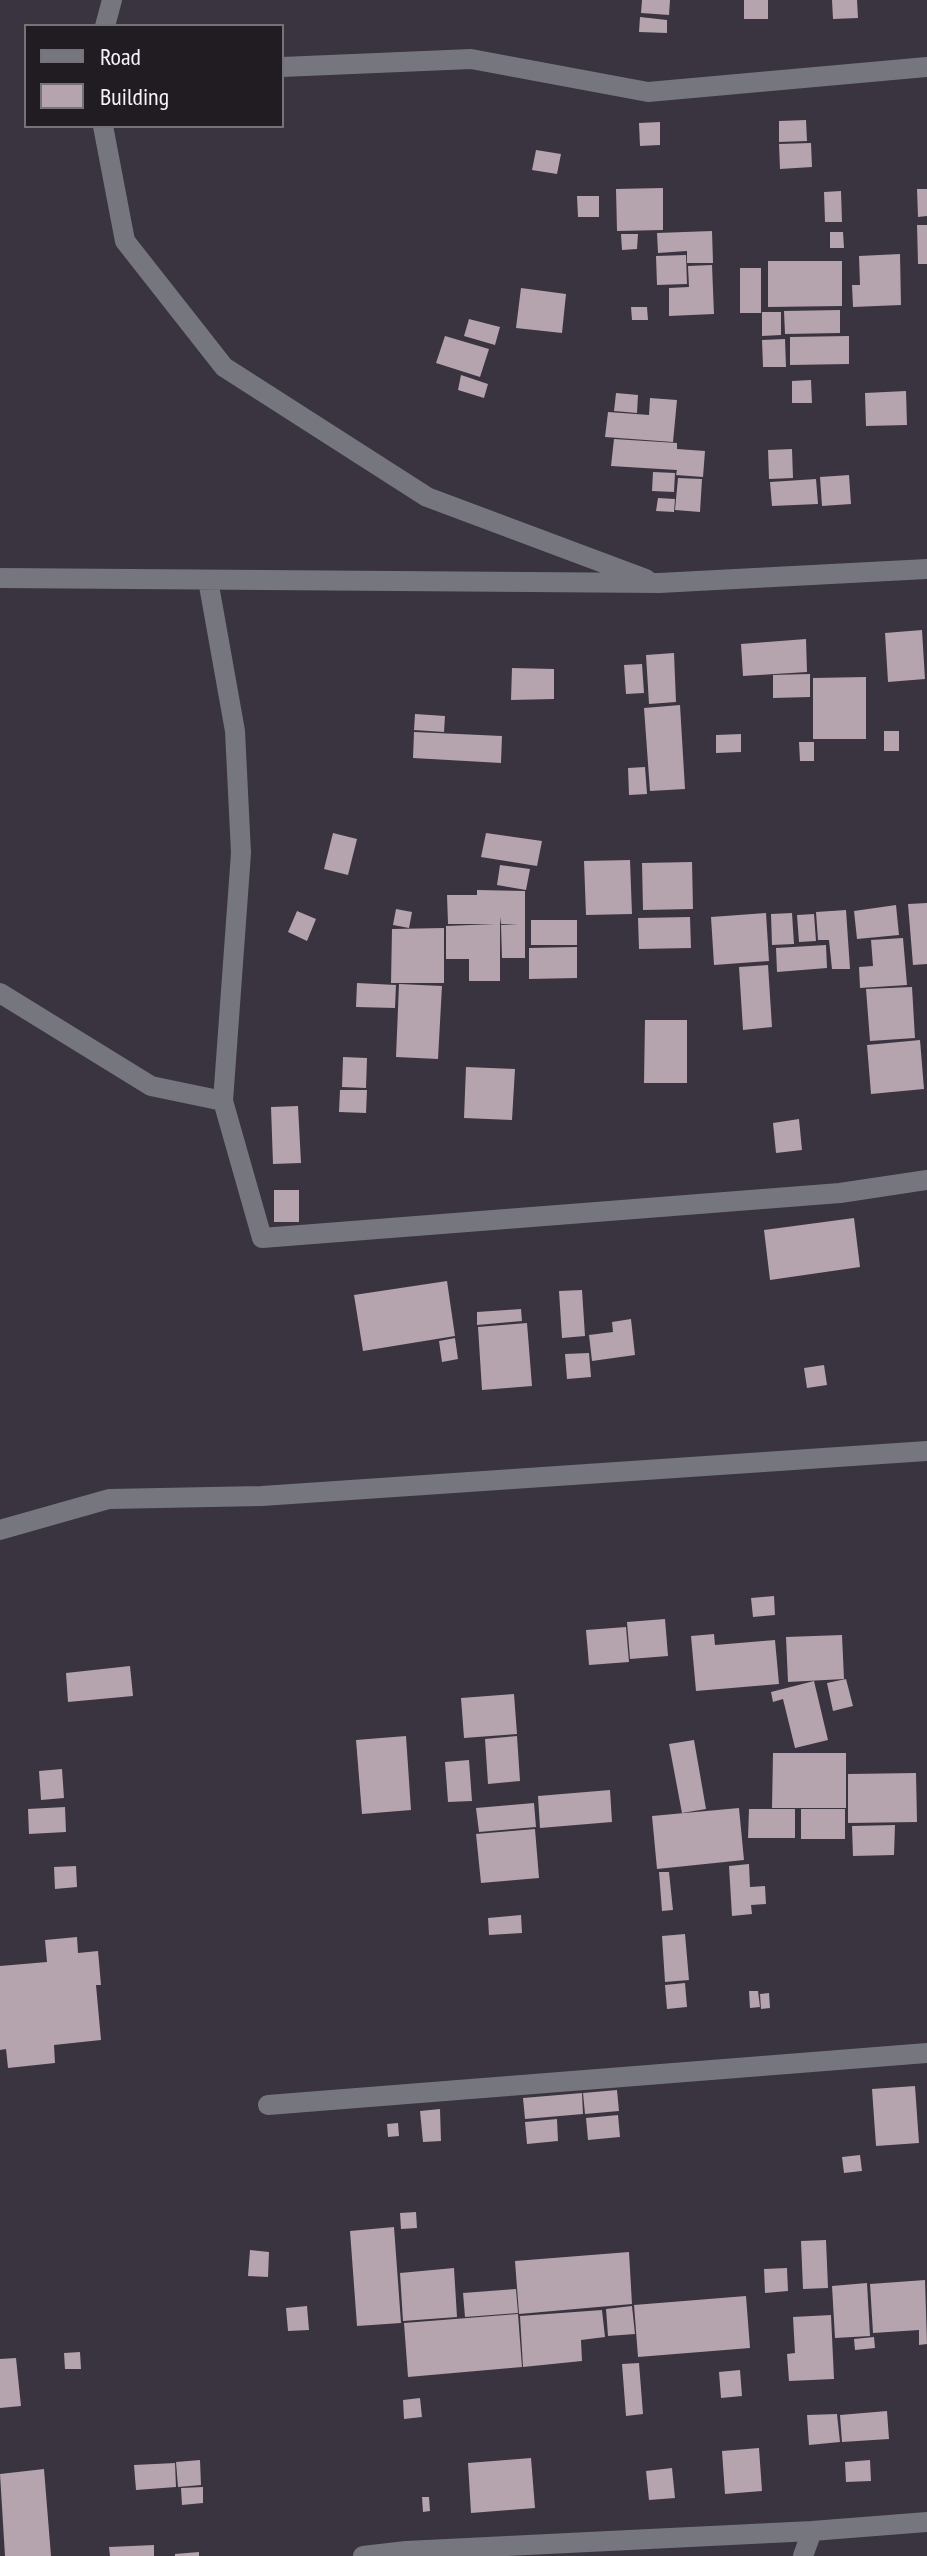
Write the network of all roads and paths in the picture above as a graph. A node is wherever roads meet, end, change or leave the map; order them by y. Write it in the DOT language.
graph roads {
  1 [pos="112,0"];
  2 [pos="106,24"];
  3 [pos="284,67"];
  4 [pos="927,67"];
  5 [pos="103,128"];
  6 [pos="927,569"];
  7 [pos="0,578"];
  8 [pos="208,580"];
  9 [pos="659,583"];
  10 [pos="0,993"];
  11 [pos="223,1101"];
  12 [pos="927,1180"];
  13 [pos="927,1451"];
  14 [pos="0,1530"];
  15 [pos="927,2053"];
  16 [pos="268,2105"];
  17 [pos="927,2522"];
  18 [pos="812,2531"];
  19 [pos="363,2556"];
  20 [pos="803,2556"];
  1 -- 2 [label="street"];
  3 -- 4 [label="street"];
  5 -- 9 [label="street"];
  6 -- 9 [label="street"];
  7 -- 8 [label="street"];
  8 -- 9 [label="street"];
  8 -- 11 [label="street"];
  10 -- 11 [label="street"];
  11 -- 12 [label="street"];
  13 -- 14 [label="street"];
  15 -- 16 [label="street"];
  17 -- 18 [label="street"];
  18 -- 19 [label="street"];
  18 -- 20 [label="street"];
}
